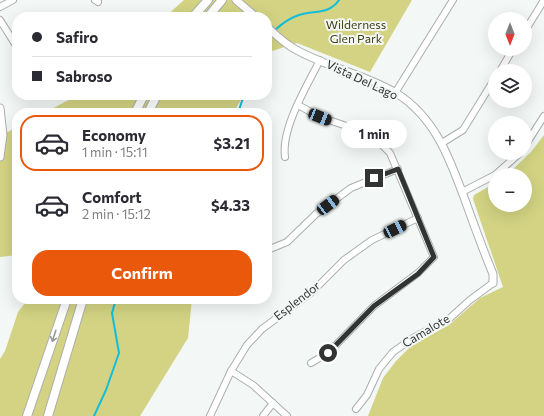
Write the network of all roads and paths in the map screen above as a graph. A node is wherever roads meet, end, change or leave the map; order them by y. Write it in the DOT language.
graph roads {
  1 [pos="13,0"];
  2 [pos="208,0"];
  3 [pos="222,0"];
  4 [pos="236,0"];
  5 [pos="453,0"];
  6 [pos="544,0"];
  7 [pos="0,7"];
  8 [pos="197,12"];
  9 [pos="212,12"];
  10 [pos="250,12"];
  11 [pos="532,19"];
  12 [pos="0,20"];
  13 [pos="272,31"];
  14 [pos="12,39"];
  15 [pos="320,60"];
  16 [pos="488,89"];
  17 [pos="395,93"];
  18 [pos="298,105"];
  19 [pos="0,108"];
  20 [pos="544,116"];
  21 [pos="532,135"];
  22 [pos="442,143"];
  23 [pos="0,157"];
  24 [pos="285,157"];
  25 [pos="512,160"];
  26 [pos="503,168"];
  27 [pos="398,169"];
  28 [pos="488,179"];
  29 [pos="462,192"];
  30 [pos="418,218"];
  31 [pos="272,248"];
  32 [pos="493,282"];
  33 [pos="65,304"];
  34 [pos="82,304"];
  35 [pos="311,363"];
  36 [pos="230,371"];
  37 [pos="273,403"];
  38 [pos="356,409"];
  39 [pos="27,416"];
  40 [pos="48,416"];
  41 [pos="210,416"];
  42 [pos="264,416"];
  43 [pos="287,416"];
  1 -- 7 [label="street"];
  2 -- 8 [label="main road"];
  3 -- 9 [label="main road"];
  4 -- 10 [label="street"];
  5 -- 17 [label="street"];
  6 -- 11 [label="street"];
  12 -- 14 [label="street"];
  13 -- 15 [label="street, Vista Del Lago"];
  15 -- 17 [label="street, Vista Del Lago"];
  15 -- 18 [label="street"];
  16 -- 22 [label="street"];
  17 -- 22 [label="street, Vista Del Lago"];
  18 -- 24 [label="street"];
  18 -- 27 [label="street"];
  19 -- 23 [label="street"];
  20 -- 21 [label="street"];
  22 -- 29 [label="street, Vista Del Lago"];
  25 -- 26 [label="street"];
  27 -- 30 [label="street"];
  27 -- 31 [label="street"];
  28 -- 29 [label="street"];
  29 -- 32 [label="street, Vista Del Lago"];
  30 -- 35 [label="street"];
  30 -- 36 [label="street, Esplendor"];
  32 -- 38 [label="street, Camalote"];
  33 -- 39 [label="main road, one-way"];
  34 -- 40 [label="main road"];
  36 -- 37 [label="street"];
  36 -- 41 [label="street, Esplendor"];
  37 -- 42 [label="street"];
  37 -- 43 [label="street"];
}
